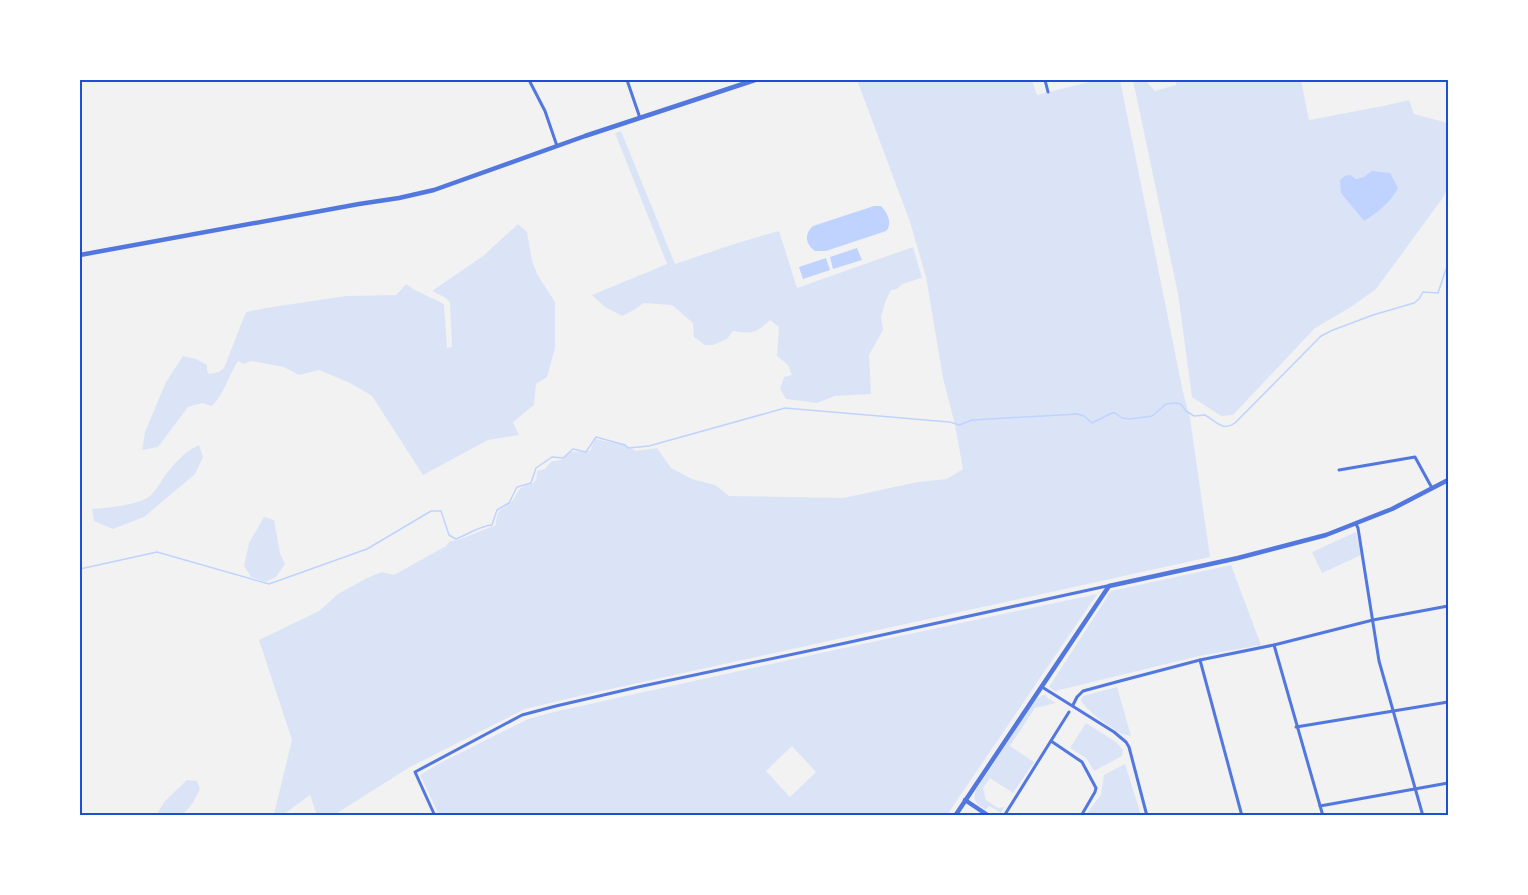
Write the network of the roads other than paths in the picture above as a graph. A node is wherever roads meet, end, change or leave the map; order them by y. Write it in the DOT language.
graph roads {
  1 [pos="529,80"];
  2 [pos="627,80"];
  3 [pos="755,80"];
  4 [pos="1045,80"];
  5 [pos="1048,92"];
  6 [pos="640,117"];
  7 [pos="557,146"];
  8 [pos="80,255"];
  9 [pos="1339,470"];
  10 [pos="1449,480"];
  11 [pos="1432,488"];
  12 [pos="1356,524"];
  13 [pos="1108,586"];
  14 [pos="1449,606"];
  15 [pos="1373,620"];
  16 [pos="1274,645"];
  17 [pos="1200,660"];
  18 [pos="1041,686"];
  19 [pos="1449,702"];
  20 [pos="1073,705"];
  21 [pos="1392,711"];
  22 [pos="1070,712"];
  23 [pos="1296,727"];
  24 [pos="1051,741"];
  25 [pos="1449,783"];
  26 [pos="1415,789"];
  27 [pos="965,800"];
  28 [pos="1320,806"];
  29 [pos="435,816"];
  30 [pos="955,816"];
  31 [pos="989,816"];
  32 [pos="1004,816"];
  33 [pos="1081,816"];
  34 [pos="1147,816"];
  35 [pos="1242,816"];
  36 [pos="1323,816"];
  37 [pos="1423,816"];
  1 -- 7 [label="street"];
  2 -- 6 [label="street"];
  3 -- 6 [label="street"];
  4 -- 5 [label="street"];
  6 -- 7 [label="street"];
  7 -- 8 [label="street"];
  9 -- 11 [label="street"];
  10 -- 11 [label="street"];
  11 -- 12 [label="street"];
  12 -- 13 [label="street"];
  12 -- 15 [label="street"];
  13 -- 18 [label="street"];
  13 -- 29 [label="street"];
  14 -- 15 [label="street"];
  15 -- 16 [label="street"];
  15 -- 21 [label="street"];
  16 -- 17 [label="street"];
  16 -- 23 [label="street"];
  17 -- 20 [label="street"];
  17 -- 35 [label="street"];
  18 -- 20 [label="street"];
  18 -- 27 [label="street"];
  19 -- 21 [label="street"];
  20 -- 34 [label="street"];
  21 -- 23 [label="street"];
  21 -- 26 [label="street"];
  22 -- 24 [label="street"];
  23 -- 28 [label="street"];
  24 -- 32 [label="street"];
  24 -- 33 [label="street"];
  25 -- 26 [label="street"];
  26 -- 28 [label="street"];
  26 -- 37 [label="street"];
  27 -- 30 [label="street"];
  27 -- 31 [label="street"];
  28 -- 36 [label="street"];
}
